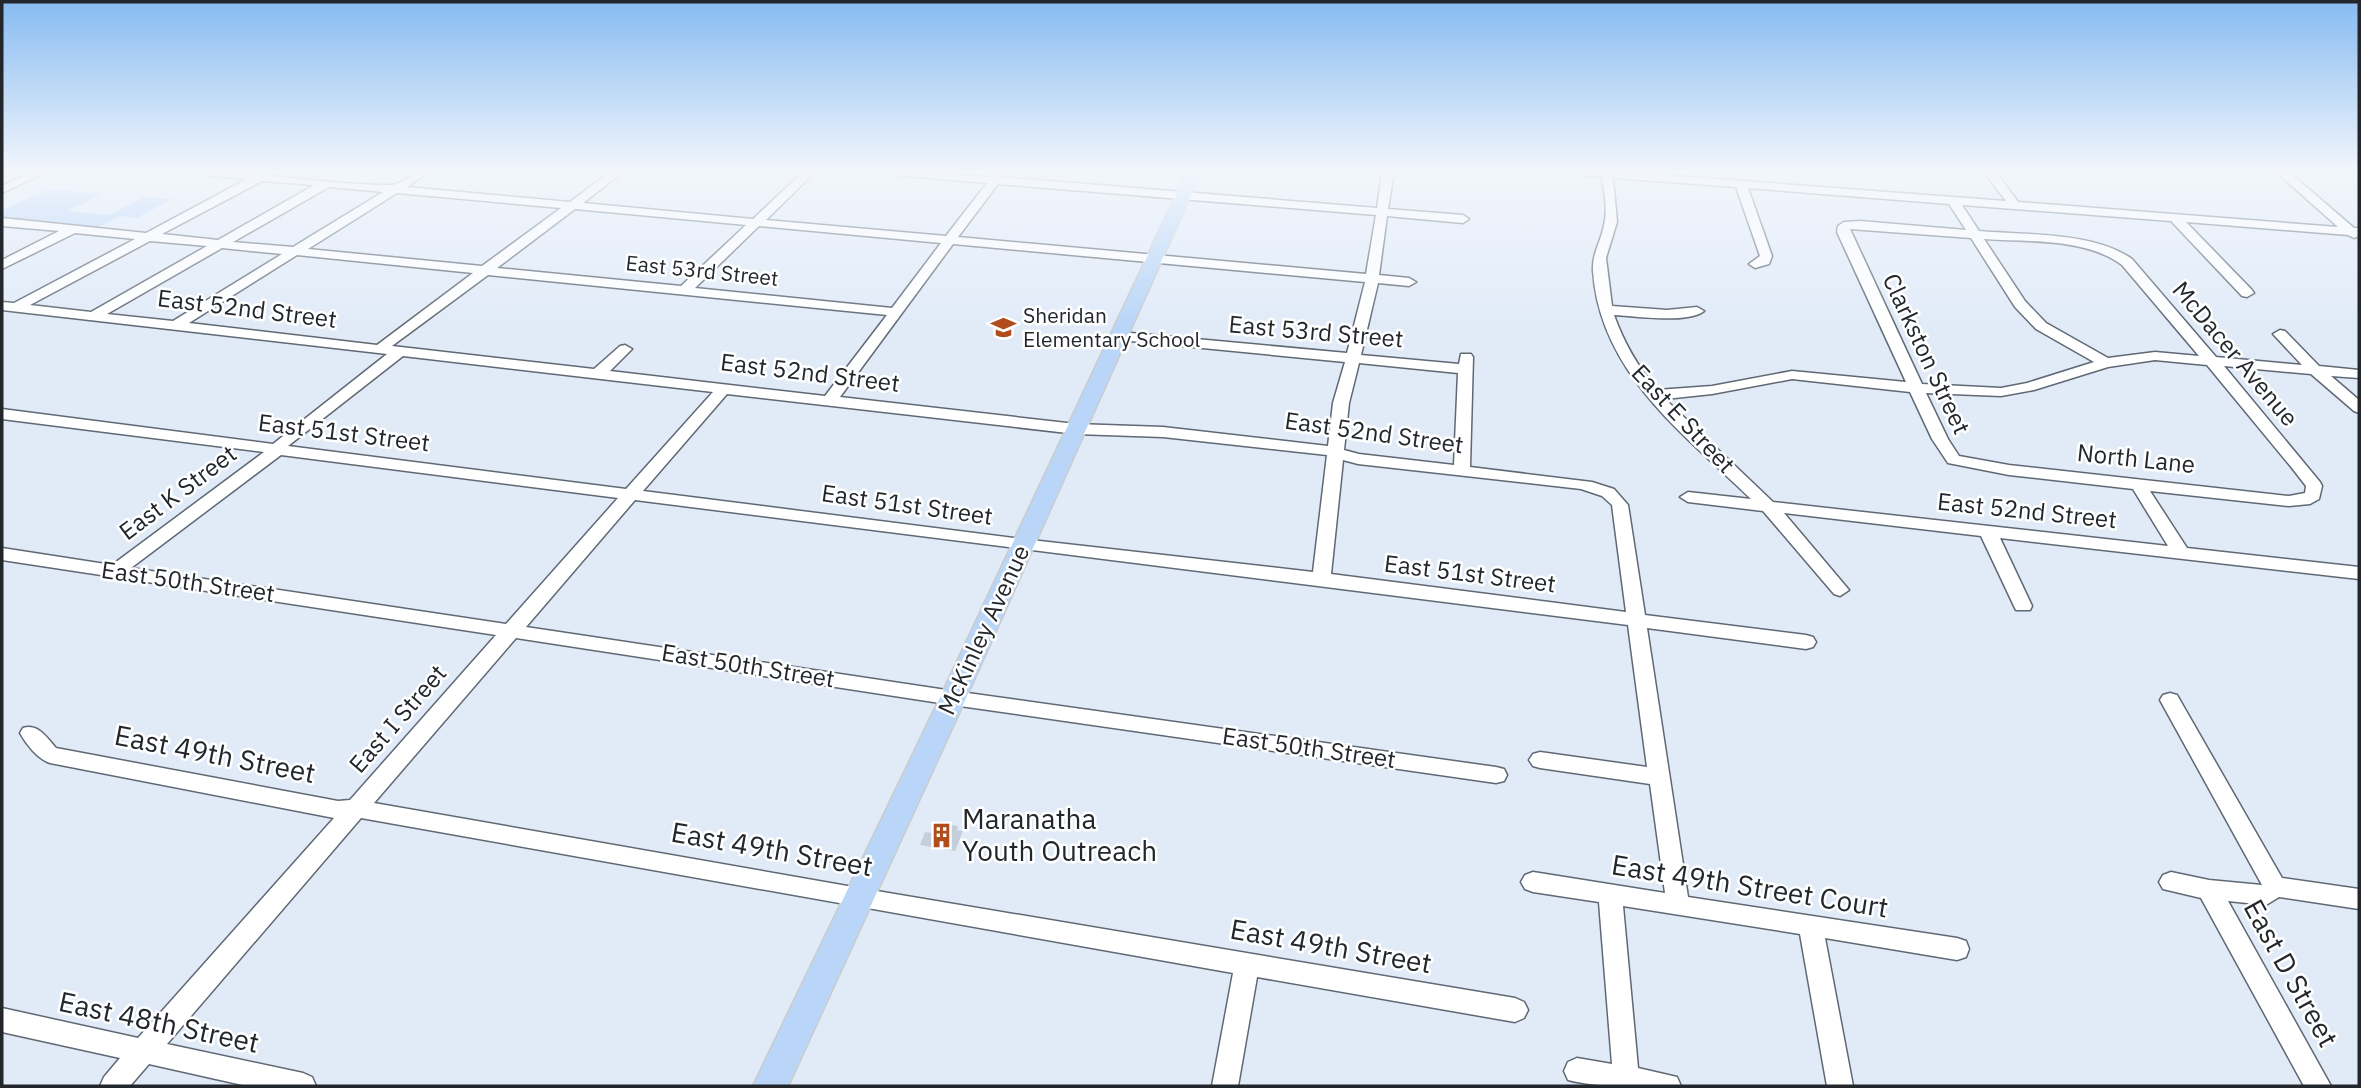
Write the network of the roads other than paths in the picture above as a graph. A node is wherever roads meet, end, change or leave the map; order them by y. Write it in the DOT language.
graph roads {
  1 [pos="9,223"];
  2 [pos="176,223"];
  3 [pos="258,223"];
  4 [pos="341,223"];
  5 [pos="547,223"];
  6 [pos="755,223"];
  7 [pos="764,223"];
  8 [pos="964,223"];
  9 [pos="1169,223"];
  10 [pos="1379,223"];
  11 [pos="1610,223"];
  12 [pos="1754,223"];
  13 [pos="1968,223"];
  14 [pos="2180,223"];
  15 [pos="2229,223"];
  16 [pos="72,230"];
  17 [pos="1976,234"];
  18 [pos="2356,234"];
  19 [pos="150,237"];
  20 [pos="951,241"];
  21 [pos="221,244"];
  22 [pos="294,252"];
  23 [pos="1152,260"];
  24 [pos="1755,264"];
  25 [pos="2,265"];
  26 [pos="482,270"];
  27 [pos="1370,279"];
  28 [pos="1409,282"];
  29 [pos="684,290"];
  30 [pos="2247,293"];
  31 [pos="9,306"];
  32 [pos="1606,310"];
  33 [pos="1697,311"];
  34 [pos="897,312"];
  35 [pos="94,316"];
  36 [pos="175,326"];
  37 [pos="2280,334"];
  38 [pos="1120,336"];
  39 [pos="380,349"];
  40 [pos="625,349"];
  41 [pos="402,350"];
  42 [pos="1355,358"];
  43 [pos="2213,362"];
  44 [pos="2106,363"];
  45 [pos="2315,370"];
  46 [pos="598,374"];
  47 [pos="2359,374"];
  48 [pos="724,388"];
  49 [pos="1917,388"];
  50 [pos="1654,395"];
  51 [pos="830,400"];
  52 [pos="2359,408"];
  53 [pos="2,414"];
  54 [pos="22,417"];
  55 [pos="2,429"];
  56 [pos="1076,429"];
  57 [pos="277,450"];
  58 [pos="1335,453"];
  59 [pos="1954,460"];
  60 [pos="1462,471"];
  61 [pos="2138,484"];
  62 [pos="631,494"];
  63 [pos="2312,497"];
  64 [pos="1688,498"];
  65 [pos="1769,506"];
  66 [pos="1987,531"];
  67 [pos="1022,545"];
  68 [pos="2181,553"];
  69 [pos="2,554"];
  70 [pos="115,571"];
  71 [pos="2359,573"];
  72 [pos="1321,579"];
  73 [pos="1840,590"];
  74 [pos="2023,606"];
  75 [pos="1637,620"];
  76 [pos="512,629"];
  77 [pos="1806,642"];
  78 [pos="953,698"];
  79 [pos="2170,701"];
  80 [pos="30,733"];
  81 [pos="1540,760"];
  82 [pos="1496,775"];
  83 [pos="1660,777"];
  84 [pos="355,808"];
  85 [pos="1533,882"];
  86 [pos="2171,882"];
  87 [pos="2275,887"];
  88 [pos="2208,890"];
  89 [pos="1610,894"];
  90 [pos="859,898"];
  91 [pos="2359,899"];
  92 [pos="1678,905"];
  93 [pos="1810,925"];
  94 [pos="1957,949"];
  95 [pos="1247,964"];
  96 [pos="1515,1010"];
  97 [pos="2,1020"];
  98 [pos="144,1051"];
  99 [pos="1577,1071"];
  100 [pos="1626,1079"];
  101 [pos="113,1086"];
  102 [pos="303,1086"];
  103 [pos="770,1086"];
  104 [pos="1225,1086"];
  105 [pos="1668,1086"];
  106 [pos="1840,1086"];
  107 [pos="2318,1086"];
  1 -- 16 [label="street, East 53rd Street"];
  2 -- 19 [label="street"];
  3 -- 21 [label="street"];
  4 -- 22 [label="street"];
  5 -- 26 [label="street"];
  6 -- 29 [label="street"];
  7 -- 20 [label="street"];
  8 -- 20 [label="street"];
  9 -- 23 [label="main road, McKinley Avenue"];
  10 -- 27 [label="street"];
  11 -- 32 [label="street, East E Street"];
  12 -- 24 [label="street"];
  13 -- 17 [label="street"];
  14 -- 30 [label="street"];
  15 -- 18 [label="street"];
  16 -- 19 [label="street, East 53rd Street"];
  16 -- 25 [label="street"];
  17 -- 43 [label="street, McDacer Avenue"];
  17 -- 44 [label="street"];
  17 -- 49 [label="street, Clarkston Street"];
  19 -- 21 [label="street, East 53rd Street"];
  19 -- 31 [label="street"];
  20 -- 23 [label="street"];
  20 -- 34 [label="street"];
  21 -- 22 [label="street, East 53rd Street"];
  21 -- 35 [label="street"];
  22 -- 26 [label="street, East 53rd Street"];
  22 -- 36 [label="street"];
  23 -- 27 [label="street"];
  23 -- 38 [label="main road, McKinley Avenue"];
  26 -- 29 [label="street, East 53rd Street"];
  26 -- 39 [label="street"];
  27 -- 28 [label="street"];
  27 -- 42 [label="street"];
  29 -- 34 [label="street, East 53rd Street"];
  31 -- 35 [label="street, East 52nd Street"];
  32 -- 33 [label="street"];
  32 -- 50 [label="street, East E Street"];
  34 -- 51 [label="street"];
  35 -- 36 [label="street, East 52nd Street"];
  36 -- 39 [label="street, East 52nd Street"];
  37 -- 45 [label="street"];
  38 -- 42 [label="street, East 53rd Street"];
  38 -- 56 [label="main road, McKinley Avenue"];
  39 -- 41 [label="street, East 52nd Street"];
  40 -- 46 [label="street"];
  41 -- 46 [label="street, East 52nd Street"];
  41 -- 57 [label="street, East K Street"];
  42 -- 58 [label="street"];
  42 -- 60 [label="street, East 53rd Street"];
  43 -- 44 [label="street"];
  43 -- 45 [label="street"];
  43 -- 63 [label="street, McDacer Avenue"];
  44 -- 49 [label="street"];
  45 -- 47 [label="street"];
  45 -- 52 [label="street"];
  46 -- 48 [label="street, East 52nd Street"];
  48 -- 51 [label="street, East 52nd Street"];
  48 -- 62 [label="street, East I Street"];
  49 -- 50 [label="street"];
  49 -- 59 [label="street, Clarkston Street"];
  50 -- 65 [label="street, East E Street"];
  51 -- 56 [label="street, East 52nd Street"];
  53 -- 54 [label="street, East 51st Street"];
  54 -- 55 [label="street"];
  54 -- 57 [label="street, East 51st Street"];
  56 -- 58 [label="street, East 52nd Street"];
  56 -- 67 [label="main road, McKinley Avenue"];
  57 -- 62 [label="street, East 51st Street"];
  57 -- 70 [label="street, East K Street"];
  58 -- 60 [label="street, East 52nd Street"];
  58 -- 72 [label="street"];
  59 -- 61 [label="street, North Lane"];
  60 -- 75 [label="street, East 52nd Street"];
  61 -- 63 [label="street, North Lane"];
  61 -- 68 [label="street"];
  62 -- 67 [label="street, East 51st Street"];
  62 -- 76 [label="street, East I Street"];
  64 -- 65 [label="street, East 52nd Street"];
  65 -- 66 [label="street, East 52nd Street"];
  65 -- 73 [label="street, East E Street"];
  66 -- 68 [label="street, East 52nd Street"];
  66 -- 74 [label="street"];
  67 -- 72 [label="street, East 51st Street"];
  67 -- 78 [label="main road, McKinley Avenue"];
  68 -- 71 [label="street, East 52nd Street"];
  69 -- 70 [label="street, East 50th Street"];
  70 -- 76 [label="street, East 50th Street"];
  72 -- 75 [label="street, East 51st Street"];
  75 -- 77 [label="street, East 51st Street"];
  75 -- 83 [label="street"];
  76 -- 78 [label="street, East 50th Street"];
  76 -- 84 [label="street, East I Street"];
  78 -- 82 [label="street, East 50th Street"];
  78 -- 90 [label="main road, McKinley Avenue"];
  79 -- 87 [label="street, East D Street"];
  80 -- 84 [label="street, East 49th Street"];
  81 -- 83 [label="street"];
  83 -- 92 [label="street"];
  84 -- 90 [label="street, East 49th Street"];
  84 -- 98 [label="street, East I Street"];
  85 -- 89 [label="street, East 49th Street Court"];
  86 -- 88 [label="street"];
  87 -- 88 [label="street"];
  87 -- 91 [label="street"];
  88 -- 107 [label="street, East D Street"];
  89 -- 92 [label="street, East 49th Street Court"];
  89 -- 100 [label="street"];
  90 -- 95 [label="street, East 49th Street"];
  90 -- 103 [label="main road, McKinley Avenue"];
  92 -- 93 [label="street, East 49th Street Court"];
  93 -- 94 [label="street, East 49th Street Court"];
  93 -- 106 [label="street"];
  95 -- 96 [label="street, East 49th Street"];
  95 -- 104 [label="street"];
  97 -- 98 [label="street, East 48th Street"];
  98 -- 101 [label="street, East I Street"];
  98 -- 102 [label="street, East 48th Street"];
  99 -- 100 [label="street"];
  100 -- 105 [label="street"];
}
